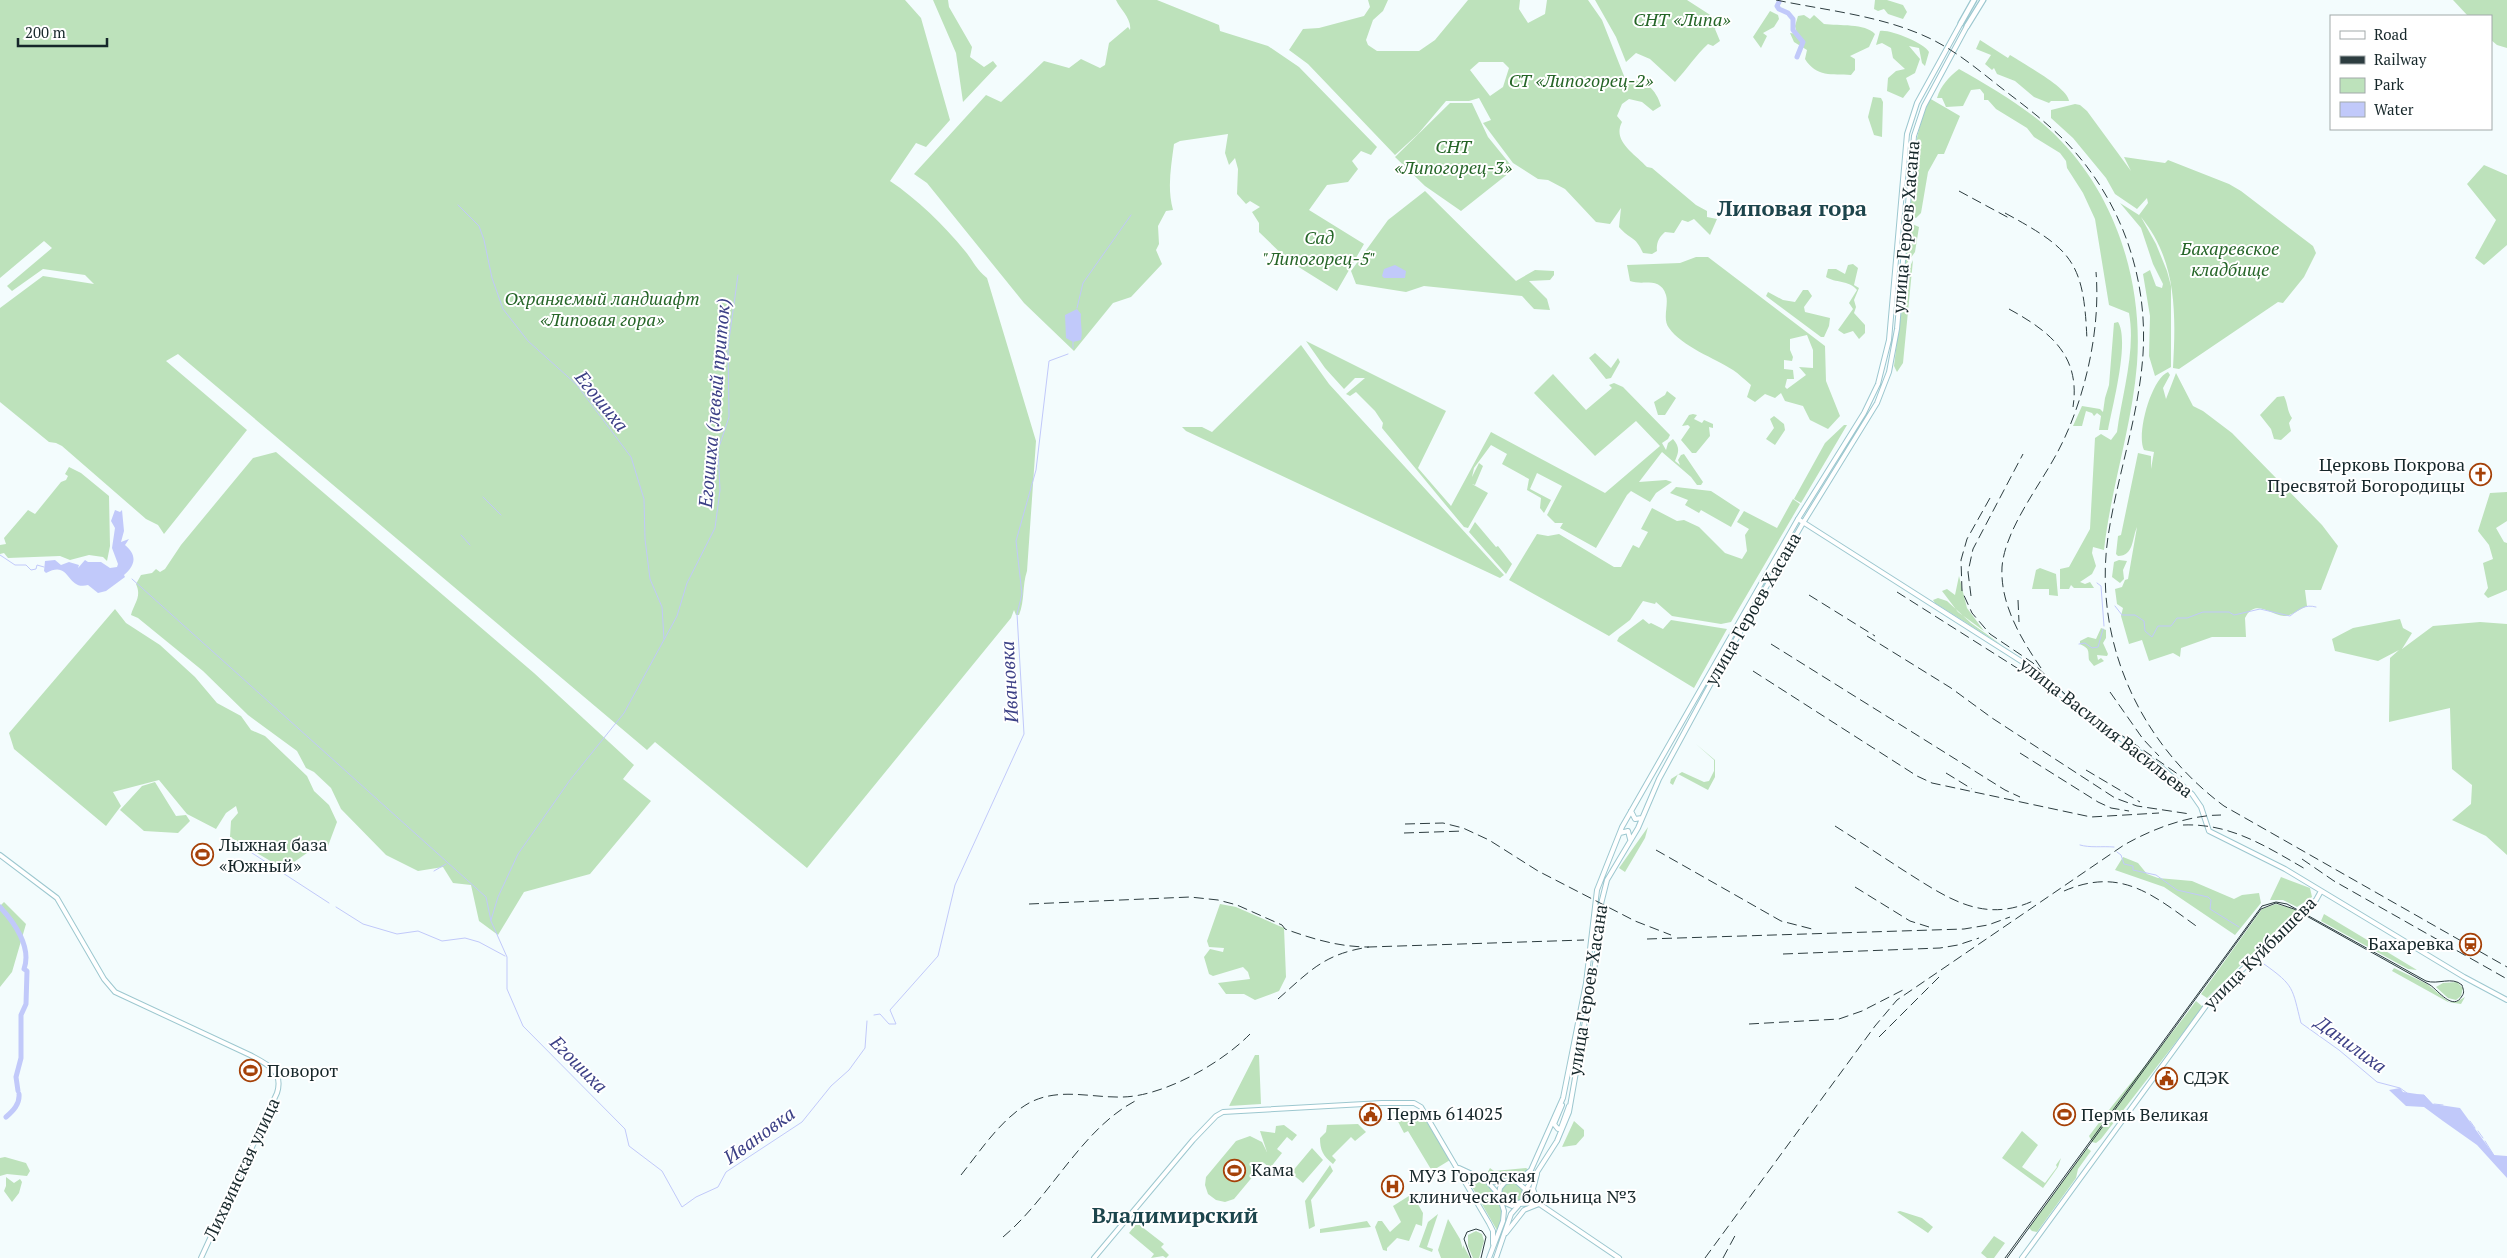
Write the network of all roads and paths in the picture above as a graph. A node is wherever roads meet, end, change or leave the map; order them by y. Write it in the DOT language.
graph roads {
  1 [pos="1974,0"];
  2 [pos="1983,0"];
  3 [pos="1961,23"];
  4 [pos="1967,26"];
  5 [pos="1798,519"];
  6 [pos="1803,523"];
  7 [pos="1631,811"];
  8 [pos="1643,817"];
  9 [pos="1619,834"];
  10 [pos="1630,841"];
  11 [pos="0,855"];
  12 [pos="2321,891"];
  13 [pos="2507,1000"];
  14 [pos="1563,1098"];
  15 [pos="1571,1101"];
  16 [pos="1459,1168"];
  17 [pos="1536,1174"];
  18 [pos="1514,1180"];
  19 [pos="1487,1181"];
  20 [pos="1507,1181"];
  21 [pos="1525,1192"];
  22 [pos="1499,1195"];
  23 [pos="1502,1202"];
  24 [pos="1539,1204"];
  25 [pos="1518,1205"];
  26 [pos="1506,1233"];
  27 [pos="1490,1256"];
  28 [pos="201,1258"];
  29 [pos="1094,1258"];
  30 [pos="1496,1258"];
  31 [pos="1619,1258"];
  32 [pos="2022,1258"];
  1 -- 3 [label="highway"];
  2 -- 4 [label="highway"];
  3 -- 5 [label="main road, улица Героев Хасана"];
  4 -- 6 [label="main road, улица Героев Хасана"];
  5 -- 6 [label="main road, улица Василия Васильева"];
  5 -- 7 [label="main road, улица Героев Хасана"];
  6 -- 8 [label="main road, улица Героев Хасана"];
  6 -- 12 [label="main road, улица Василия Васильева"];
  7 -- 8 [label="main road"];
  7 -- 9 [label="main road, улица Героев Хасана"];
  8 -- 10 [label="main road, улица Героев Хасана"];
  9 -- 10 [label="main road"];
  9 -- 14 [label="main road, улица Героев Хасана"];
  10 -- 15 [label="main road, улица Героев Хасана"];
  11 -- 28 [label="main road, Лихвинская улица"];
  12 -- 13 [label="main road, улица Василия Васильева"];
  12 -- 32 [label="main road, улица Куйбышева"];
  14 -- 15 [label="main road"];
  14 -- 18 [label="main road, улица Героев Хасана"];
  15 -- 17 [label="main road, улица Героев Хасана"];
  16 -- 19 [label="main road"];
  16 -- 27 [label="main road"];
  16 -- 29 [label="main road"];
  17 -- 21 [label="main road, улица Героев Хасана"];
  17 -- 24 [label="main road"];
  18 -- 20 [label="main road"];
  18 -- 21 [label="main road"];
  19 -- 20 [label="main road"];
  19 -- 22 [label="main road"];
  20 -- 22 [label="main road"];
  21 -- 24 [label="main road"];
  21 -- 25 [label="main road"];
  22 -- 23 [label="main road"];
  23 -- 25 [label="main road"];
  23 -- 27 [label="main road"];
  24 -- 25 [label="main road"];
  24 -- 26 [label="main road"];
  24 -- 31 [label="main road"];
  25 -- 26 [label="main road"];
  26 -- 30 [label="main road"];
}
